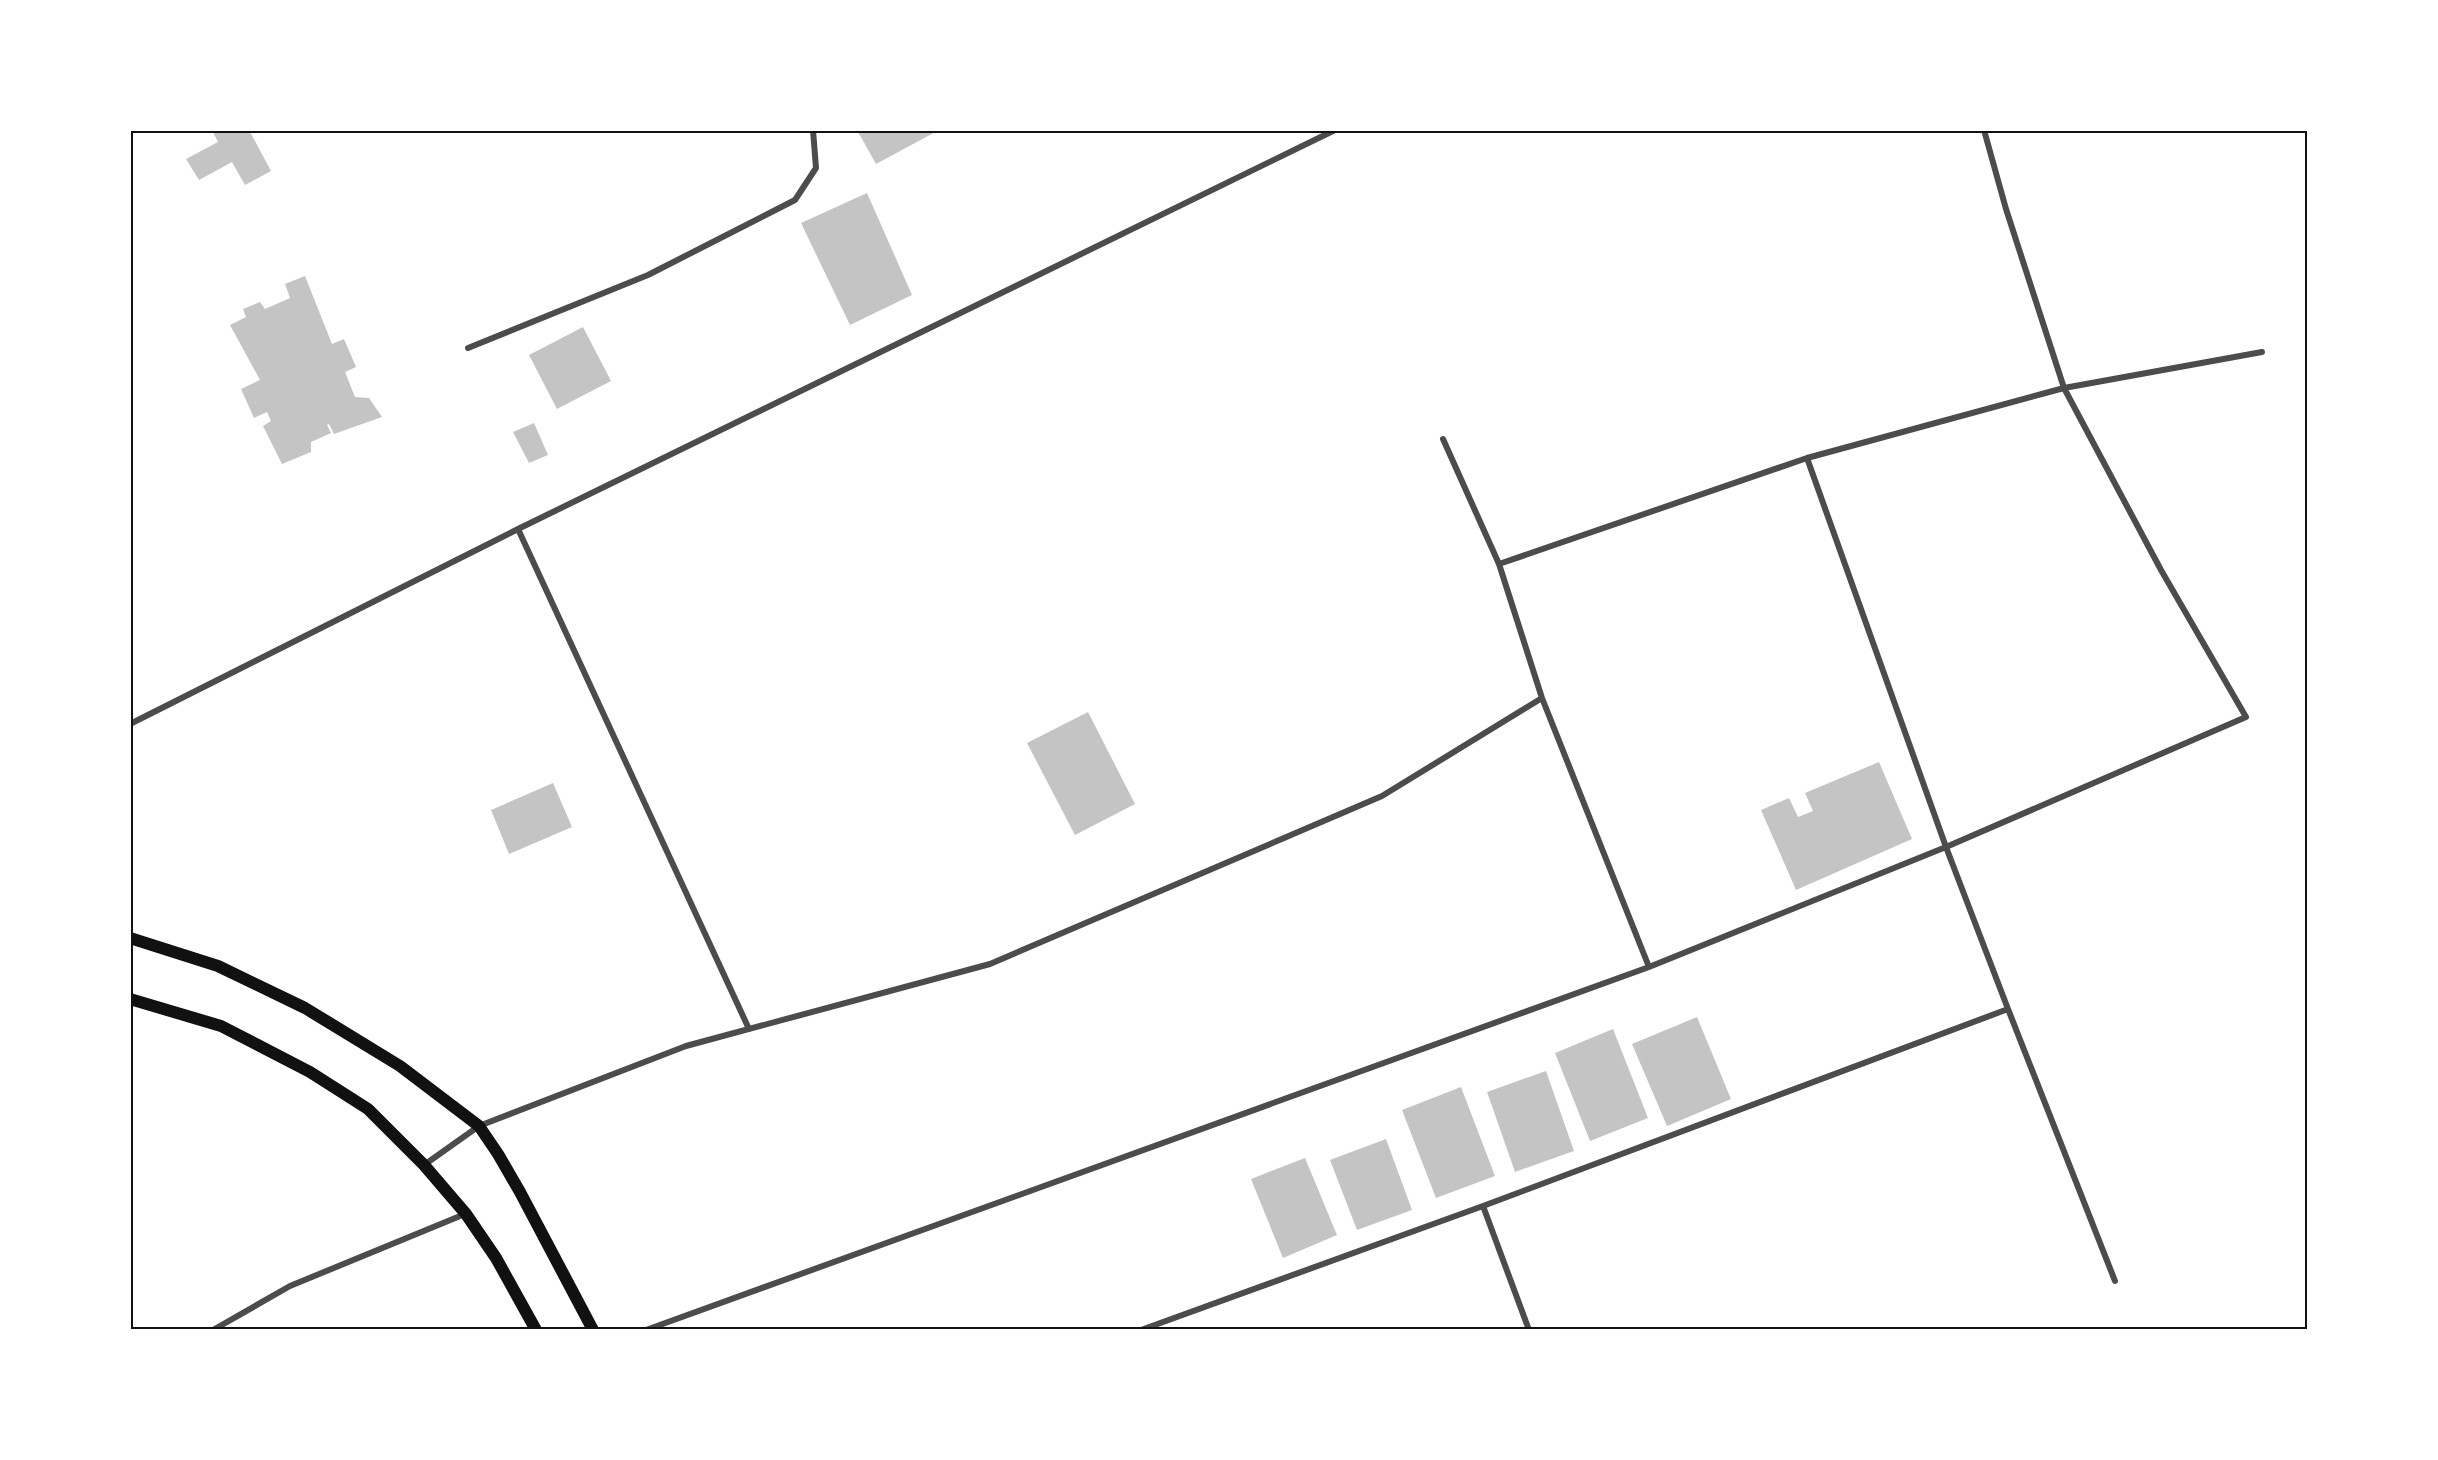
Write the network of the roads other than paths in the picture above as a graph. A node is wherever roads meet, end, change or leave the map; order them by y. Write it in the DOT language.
graph roads {
  1 [pos="813,130"];
  2 [pos="1335,130"];
  3 [pos="1984,130"];
  4 [pos="468,348"];
  5 [pos="2262,352"];
  6 [pos="2064,388"];
  7 [pos="1443,439"];
  8 [pos="1807,459"];
  9 [pos="518,530"];
  10 [pos="1499,564"];
  11 [pos="1542,698"];
  12 [pos="130,724"];
  13 [pos="1946,847"];
  14 [pos="130,938"];
  15 [pos="1649,967"];
  16 [pos="130,999"];
  17 [pos="2007,1009"];
  18 [pos="749,1029"];
  19 [pos="478,1126"];
  20 [pos="424,1165"];
  21 [pos="1483,1206"];
  22 [pos="466,1214"];
  23 [pos="2115,1281"];
  24 [pos="213,1329"];
  25 [pos="536,1329"];
  26 [pos="593,1329"];
  27 [pos="646,1329"];
  28 [pos="1141,1329"];
  29 [pos="1529,1329"];
  1 -- 4 [label="street"];
  2 -- 9 [label="street"];
  3 -- 6 [label="street"];
  5 -- 6 [label="street"];
  6 -- 8 [label="street"];
  6 -- 13 [label="street"];
  7 -- 10 [label="street"];
  8 -- 10 [label="street"];
  8 -- 13 [label="street"];
  9 -- 12 [label="street"];
  9 -- 18 [label="street"];
  10 -- 11 [label="street"];
  11 -- 15 [label="street"];
  11 -- 18 [label="street"];
  13 -- 15 [label="street"];
  13 -- 17 [label="street"];
  14 -- 19 [label="main road"];
  15 -- 27 [label="street"];
  16 -- 20 [label="main road"];
  17 -- 21 [label="street"];
  17 -- 23 [label="street"];
  18 -- 19 [label="street"];
  19 -- 20 [label="street"];
  19 -- 26 [label="main road"];
  20 -- 22 [label="main road"];
  21 -- 28 [label="street"];
  21 -- 29 [label="street"];
  22 -- 24 [label="street"];
  22 -- 25 [label="main road"];
}
